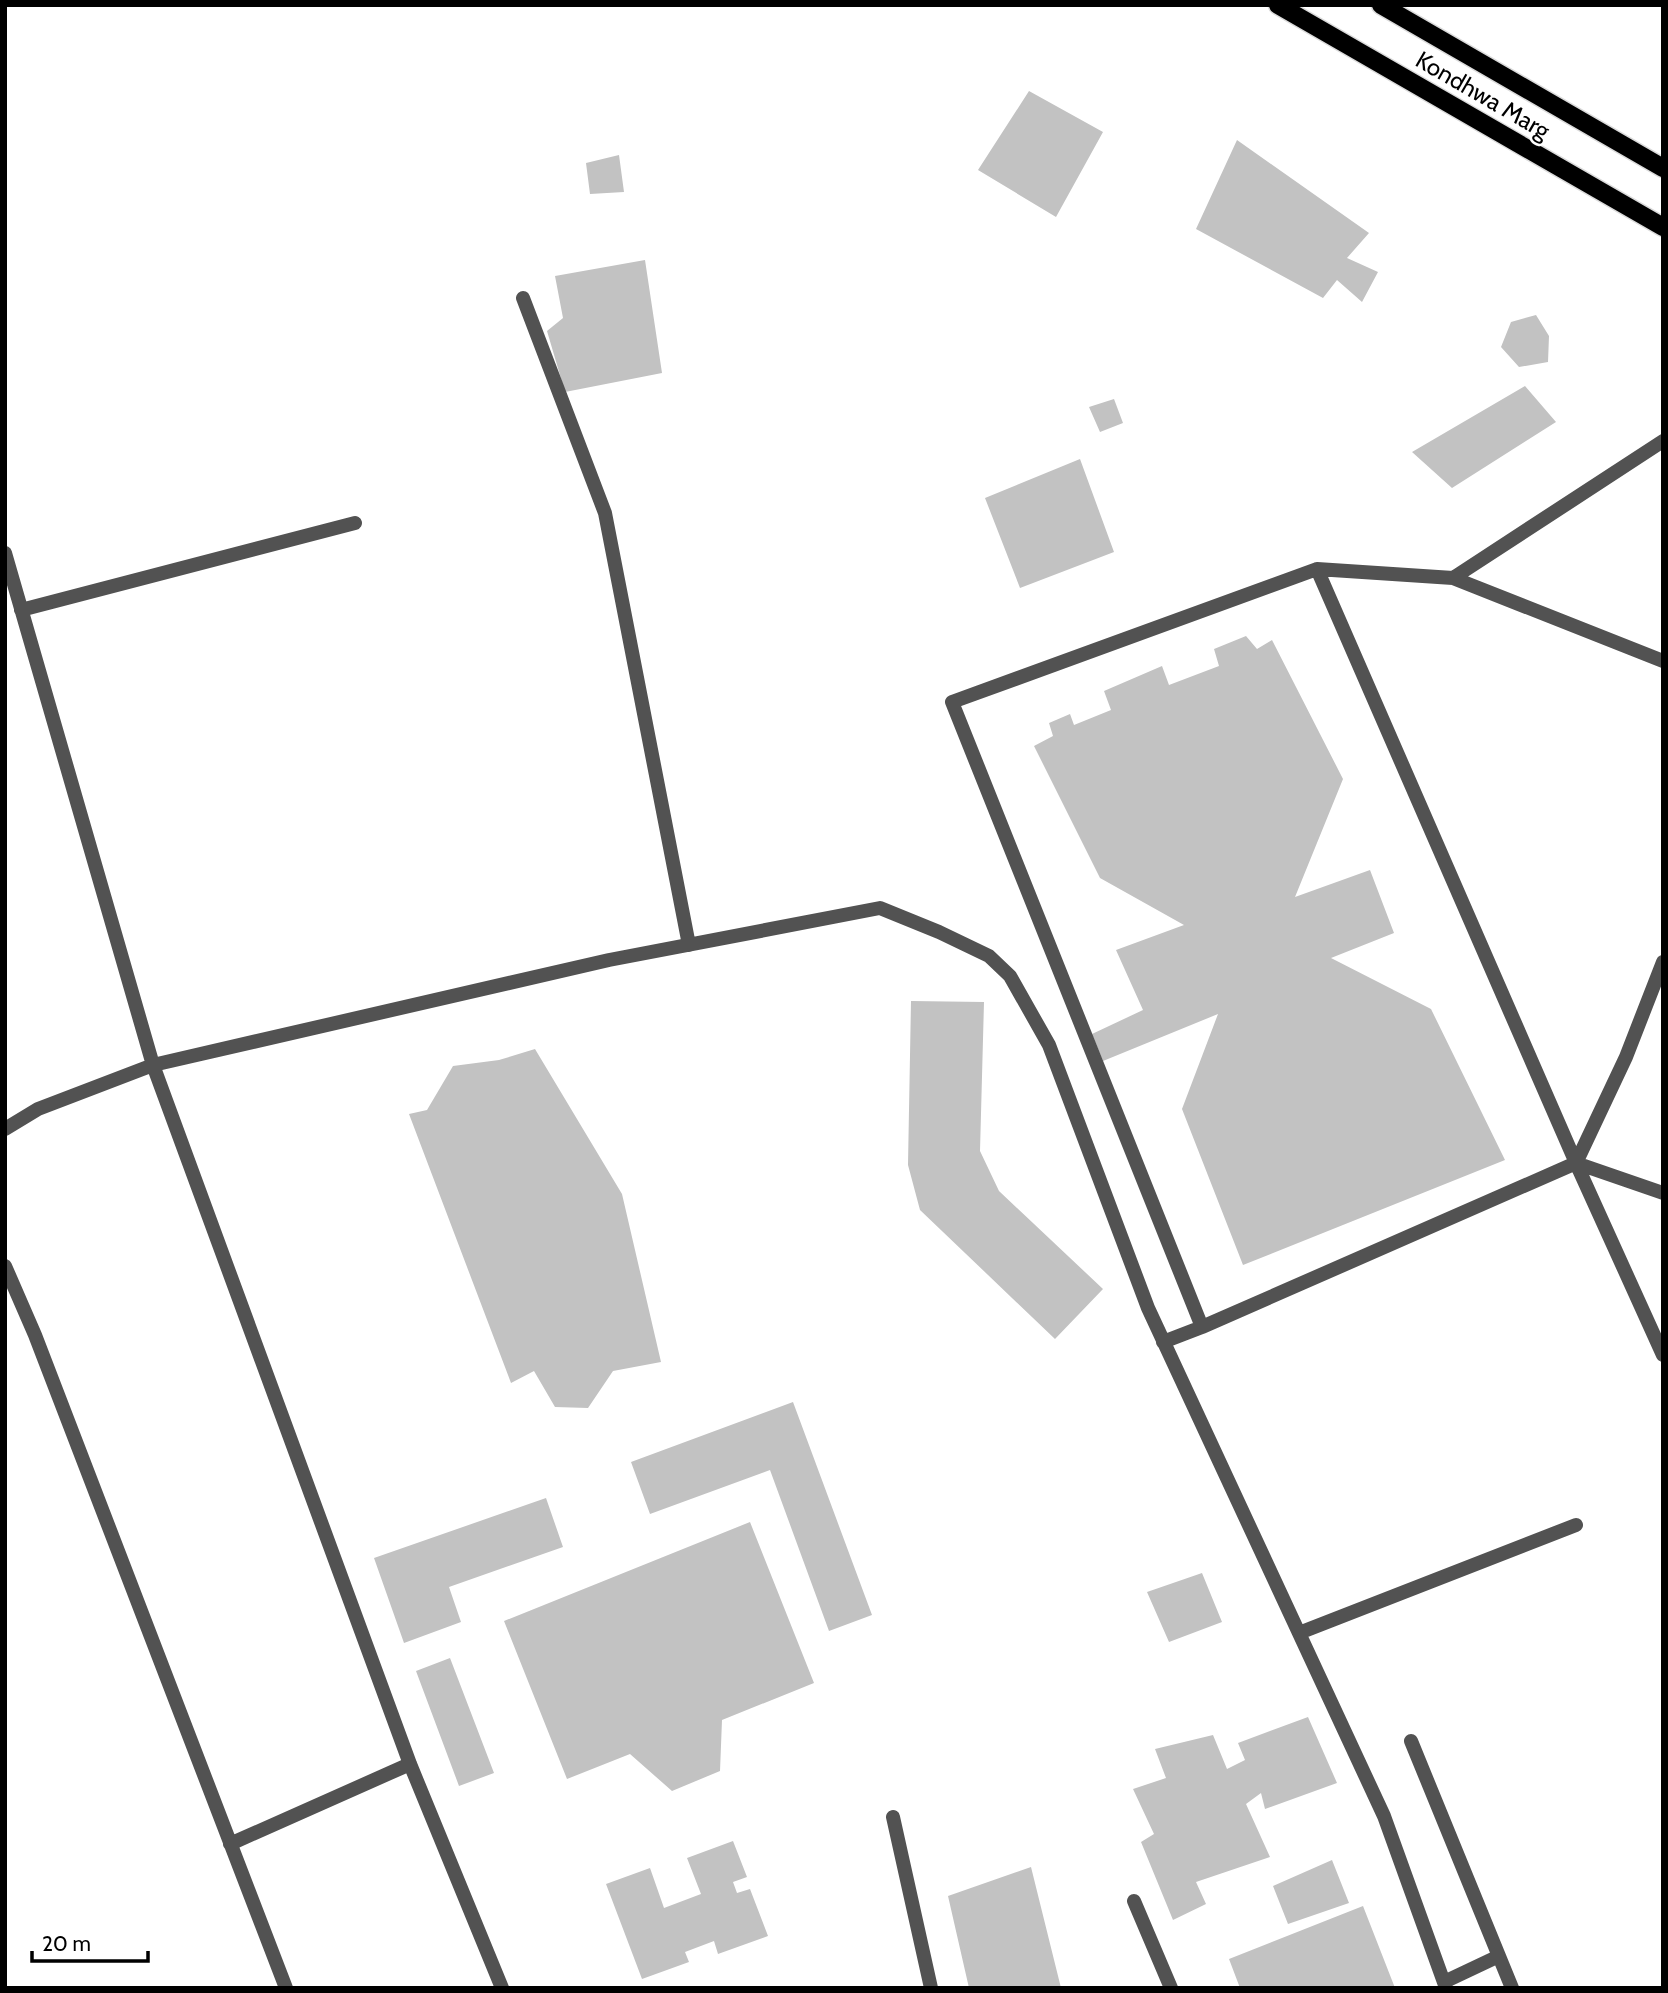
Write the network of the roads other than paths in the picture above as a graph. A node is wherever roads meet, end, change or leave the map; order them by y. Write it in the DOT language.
graph roads {
  1 [pos="1278,5"];
  2 [pos="1381,5"];
  3 [pos="1663,167"];
  4 [pos="1663,227"];
  5 [pos="523,298"];
  6 [pos="1663,442"];
  7 [pos="355,523"];
  8 [pos="5,553"];
  9 [pos="1317,569"];
  10 [pos="1452,578"];
  11 [pos="22,610"];
  12 [pos="1663,661"];
  13 [pos="689,945"];
  14 [pos="1663,962"];
  15 [pos="153,1065"];
  16 [pos="5,1129"];
  17 [pos="1576,1163"];
  18 [pos="1663,1193"];
  19 [pos="5,1266"];
  20 [pos="1202,1327"];
  21 [pos="1163,1342"];
  22 [pos="1663,1355"];
  23 [pos="1576,1525"];
  24 [pos="1299,1633"];
  25 [pos="1411,1741"];
  26 [pos="410,1764"];
  27 [pos="893,1817"];
  28 [pos="230,1844"];
  29 [pos="1134,1901"];
  30 [pos="1499,1956"];
  31 [pos="1445,1985"];
  32 [pos="286,1988"];
  33 [pos="502,1988"];
  34 [pos="931,1988"];
  35 [pos="1171,1988"];
  36 [pos="1512,1988"];
  1 -- 4 [label="main road, Kondhwa Marg"];
  2 -- 3 [label="main road, Kondhwa Marg"];
  5 -- 13 [label="lane"];
  6 -- 10 [label="lane"];
  7 -- 11 [label="lane"];
  8 -- 11 [label="lane"];
  9 -- 10 [label="lane"];
  9 -- 17 [label="lane"];
  9 -- 20 [label="lane"];
  10 -- 12 [label="lane"];
  11 -- 15 [label="lane"];
  13 -- 15 [label="lane"];
  13 -- 21 [label="lane"];
  14 -- 17 [label="lane"];
  15 -- 16 [label="lane"];
  15 -- 26 [label="lane"];
  17 -- 18 [label="lane"];
  17 -- 20 [label="lane"];
  17 -- 22 [label="lane"];
  19 -- 28 [label="lane"];
  20 -- 21 [label="lane"];
  21 -- 24 [label="lane"];
  23 -- 24 [label="lane"];
  24 -- 31 [label="lane"];
  25 -- 30 [label="lane"];
  26 -- 28 [label="lane"];
  26 -- 33 [label="lane"];
  27 -- 34 [label="lane"];
  28 -- 32 [label="lane"];
  29 -- 35 [label="lane"];
  30 -- 31 [label="lane"];
  30 -- 36 [label="lane"];
}
